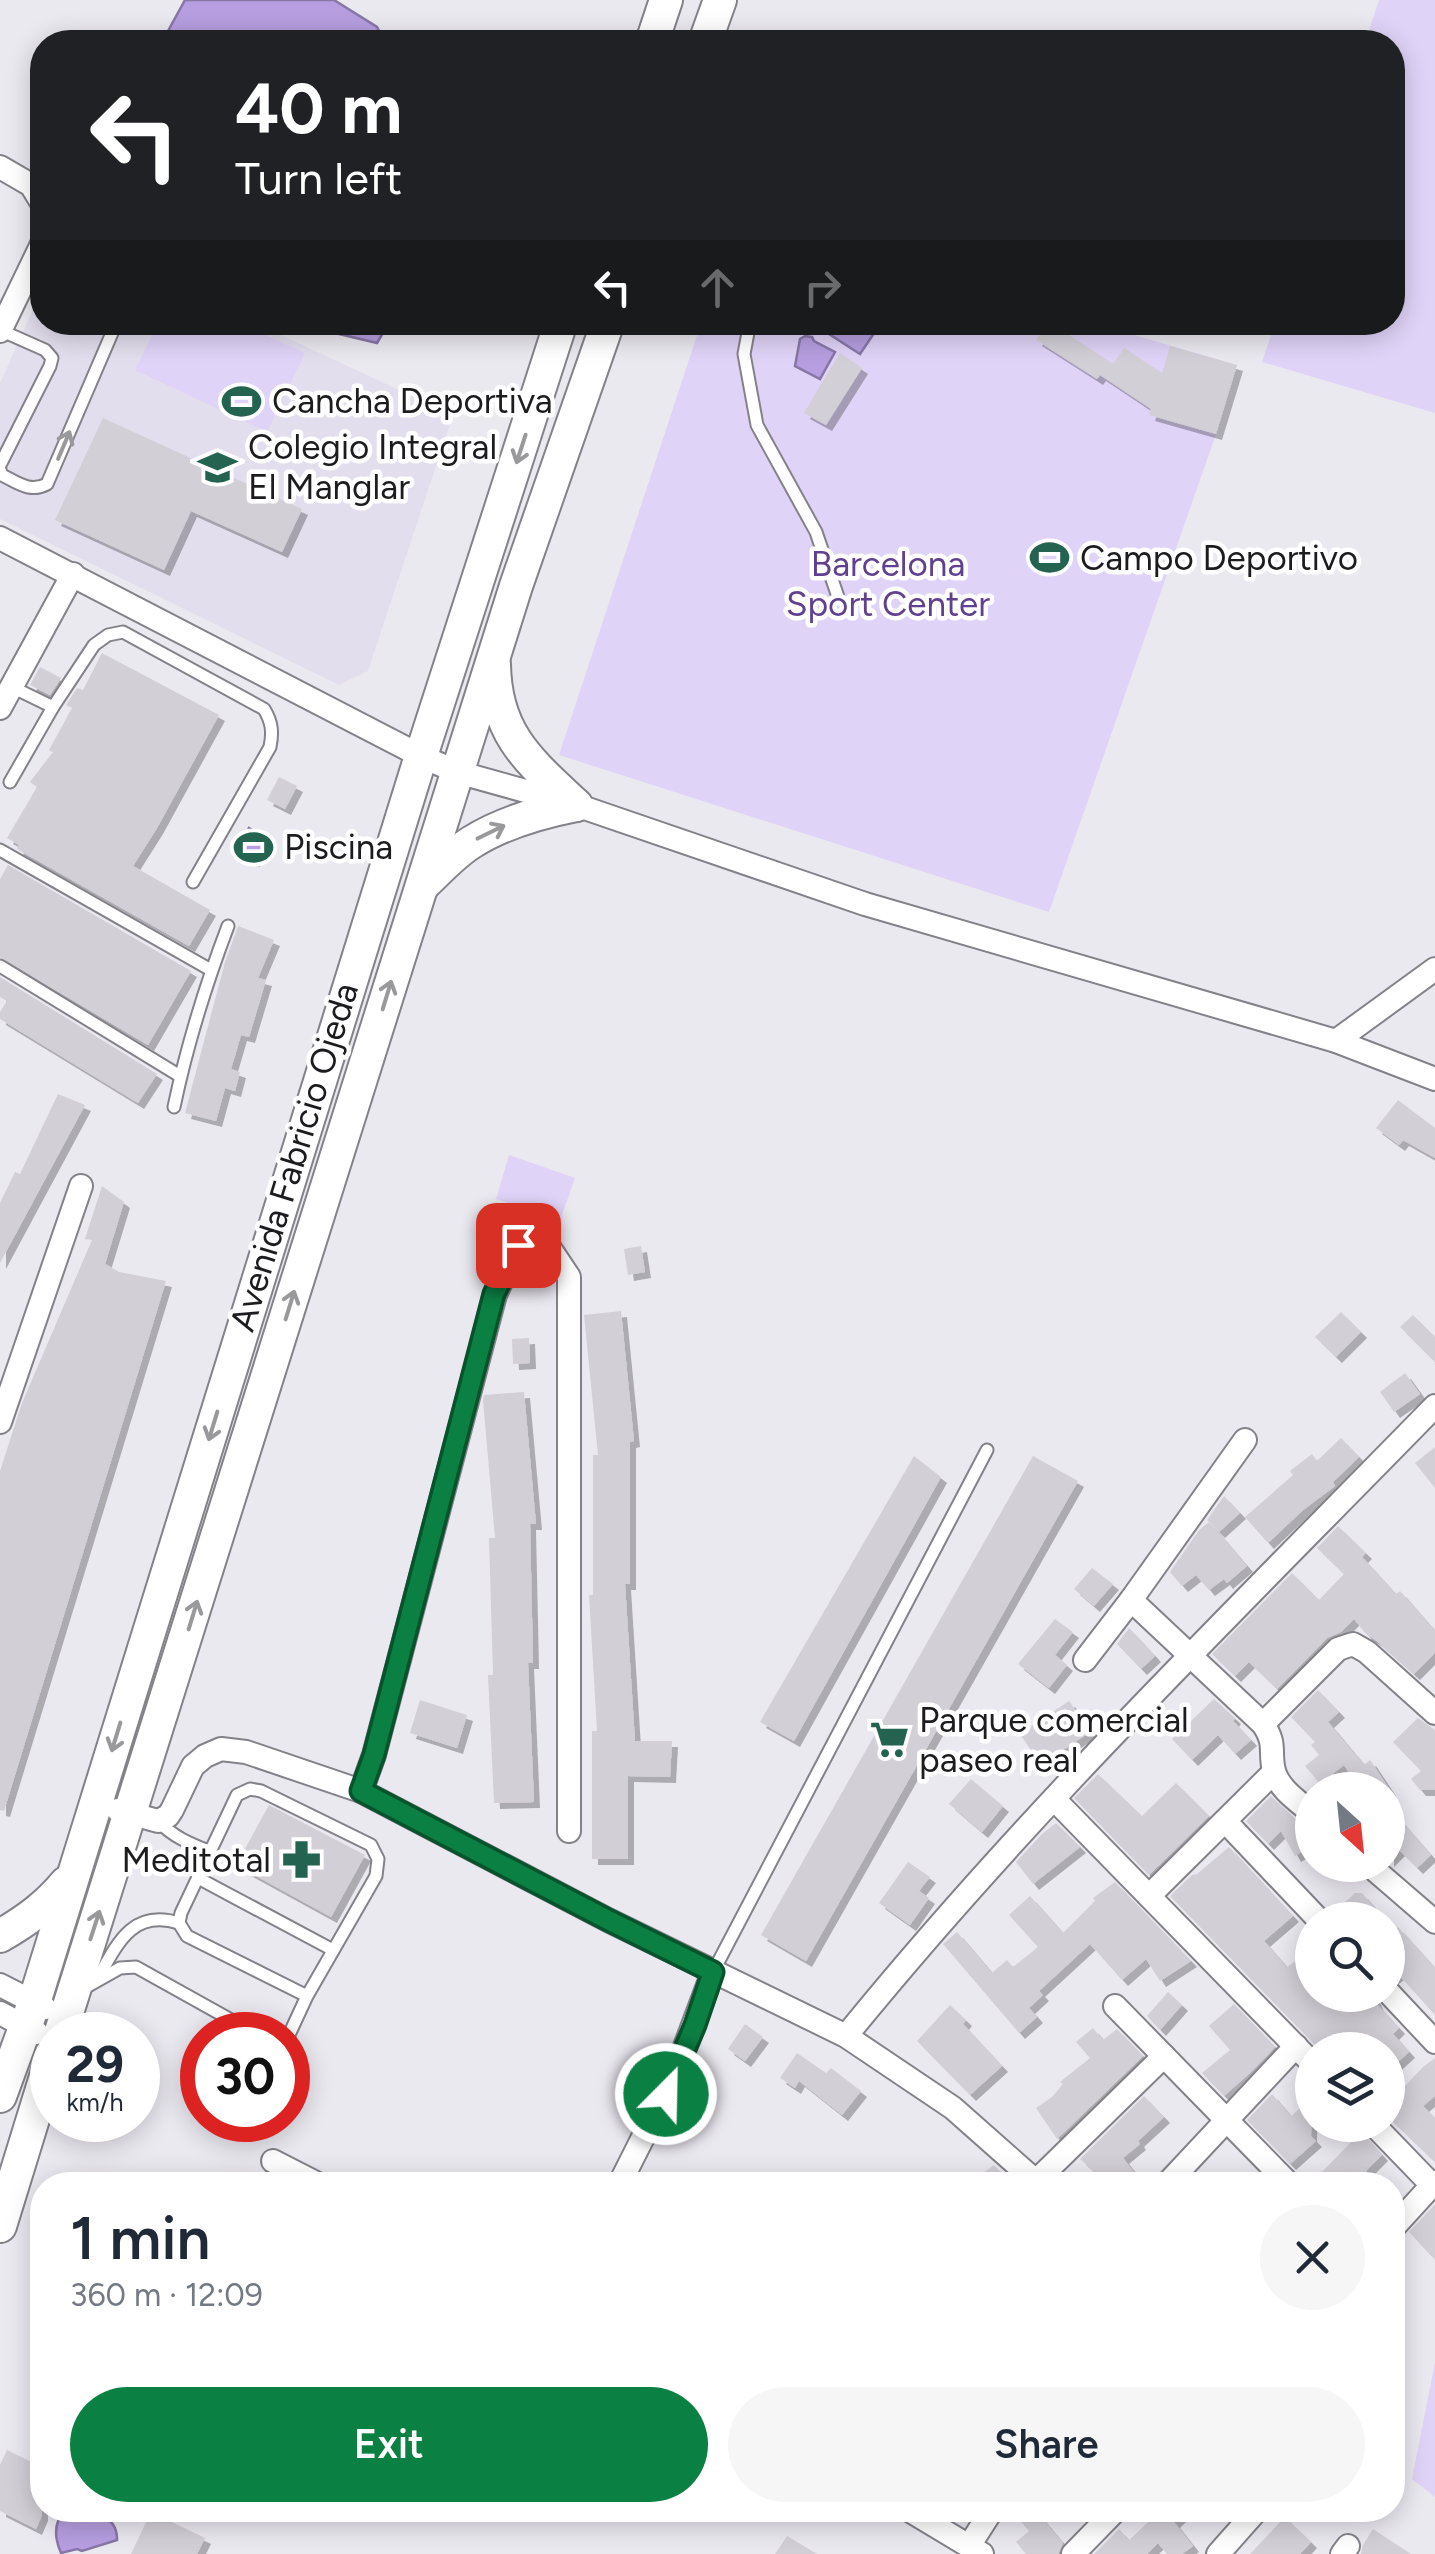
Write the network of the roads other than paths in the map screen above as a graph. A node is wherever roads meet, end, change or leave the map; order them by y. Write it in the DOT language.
graph roads {
  1 [pos="666,0"];
  2 [pos="720,0"];
  3 [pos="656,30"];
  4 [pos="709,30"];
  5 [pos="0,167"];
  6 [pos="30,185"];
  7 [pos="30,288"];
  8 [pos="0,330"];
  9 [pos="111,335"];
  10 [pos="558,335"];
  11 [pos="604,335"];
  12 [pos="748,335"];
  13 [pos="0,468"];
  14 [pos="0,538"];
  15 [pos="73,574"];
  16 [pos="838,597"];
  17 [pos="494,656"];
  18 [pos="12,687"];
  19 [pos="54,707"];
  20 [pos="0,708"];
  21 [pos="421,756"];
  22 [pos="457,772"];
  23 [pos="10,782"];
  24 [pos="576,805"];
  25 [pos="0,850"];
  26 [pos="192,882"];
  27 [pos="421,887"];
  28 [pos="228,926"];
  29 [pos="0,966"];
  30 [pos="211,970"];
  31 [pos="1435,970"];
  32 [pos="1336,1041"];
  33 [pos="180,1076"];
  34 [pos="1435,1079"];
  35 [pos="174,1107"];
  36 [pos="81,1186"];
  37 [pos="1435,1406"];
  38 [pos="0,1422"];
  39 [pos="1245,1440"];
  40 [pos="987,1450"];
  41 [pos="1131,1600"];
  42 [pos="1191,1656"];
  43 [pos="1084,1660"];
  44 [pos="1435,1713"];
  45 [pos="1263,1724"];
  46 [pos="1274,1772"];
  47 [pos="361,1791"];
  48 [pos="1054,1799"];
  49 [pos="1295,1799"];
  50 [pos="95,1804"];
  51 [pos="144,1817"];
  52 [pos="1225,1821"];
  53 [pos="569,1831"];
  54 [pos="210,1852"];
  55 [pos="72,1876"];
  56 [pos="198,1878"];
  57 [pos="1389,1882"];
  58 [pos="1150,1896"];
  59 [pos="1302,1902"];
  60 [pos="1435,1922"];
  61 [pos="180,1923"];
  62 [pos="0,1936"];
  63 [pos="333,1950"];
  64 [pos="713,1972"];
  65 [pos="0,1985"];
  66 [pos="307,1996"];
  67 [pos="1115,2006"];
  68 [pos="1405,2010"];
  69 [pos="47,2012"];
  70 [pos="51,2012"];
  71 [pos="52,2012"];
  72 [pos="53,2012"];
  73 [pos="54,2012"];
  74 [pos="217,2012"];
  75 [pos="300,2012"];
  76 [pos="846,2036"];
  77 [pos="1435,2042"];
  78 [pos="1295,2045"];
  79 [pos="30,2046"];
  80 [pos="1164,2056"];
  81 [pos="1295,2060"];
  82 [pos="30,2069"];
  83 [pos="4,2086"];
  84 [pos="1229,2120"];
  85 [pos="30,2128"];
  86 [pos="1392,2142"];
  87 [pos="273,2161"];
  88 [pos="295,2172"];
  89 [pos="626,2172"];
  90 [pos="1023,2172"];
  91 [pos="1048,2172"];
  92 [pos="1179,2172"];
  93 [pos="1278,2172"];
  94 [pos="1434,2183"];
  95 [pos="1405,2215"];
  96 [pos="0,2226"];
  97 [pos="929,2522"];
  98 [pos="987,2522"];
  99 [pos="1105,2522"];
  100 [pos="1247,2522"];
  101 [pos="975,2550"];
  102 [pos="1074,2554"];
  103 [pos="1218,2554"];
  1 -- 3 [label="street"];
  2 -- 4 [label="street"];
  5 -- 6 [label="street"];
  7 -- 8 [label="street"];
  8 -- 13 [label="lane"];
  13 -- 9 [label="lane, one-way"];
  10 -- 21 [label="street, Avenida Fabricio Ojeda, one-way"];
  11 -- 17 [label="street, Avenida Fabricio Ojeda"];
  12 -- 16 [label="lane"];
  14 -- 15 [label="street"];
  15 -- 18 [label="street"];
  15 -- 21 [label="street"];
  17 -- 22 [label="street, Avenida Fabricio Ojeda"];
  17 -- 24 [label="street"];
  18 -- 19 [label="lane"];
  18 -- 20 [label="street"];
  19 -- 23 [label="lane"];
  19 -- 26 [label="lane"];
  21 -- 22 [label="street"];
  21 -- 50 [label="street, Avenida Fabricio Ojeda, one-way"];
  22 -- 24 [label="street"];
  22 -- 27 [label="street, Avenida Fabricio Ojeda"];
  27 -- 24 [label="street, one-way"];
  24 -- 32 [label="street"];
  25 -- 30 [label="lane"];
  51 -- 27 [label="street, Avenida Fabricio Ojeda, one-way"];
  28 -- 30 [label="lane"];
  29 -- 33 [label="lane"];
  30 -- 33 [label="lane"];
  31 -- 32 [label="street"];
  32 -- 34 [label="street"];
  33 -- 35 [label="lane"];
  36 -- 38 [label="street"];
  37 -- 42 [label="street"];
  39 -- 41 [label="street"];
  40 -- 64 [label="lane"];
  41 -- 42 [label="street"];
  41 -- 43 [label="street"];
  42 -- 45 [label="street"];
  42 -- 48 [label="street"];
  44 -- 45 [label="street"];
  45 -- 46 [label="street"];
  46 -- 49 [label="street"];
  46 -- 52 [label="street"];
  47 -- 51 [label="street"];
  47 -- 53 [label="street"];
  47 -- 64 [label="street"];
  48 -- 58 [label="street"];
  48 -- 76 [label="street"];
  50 -- 51 [label="street"];
  50 -- 55 [label="street, Avenida Fabricio Ojeda"];
  51 -- 54 [label="lane"];
  71 -- 51 [label="street, Avenida Fabricio Ojeda, one-way"];
  52 -- 58 [label="street"];
  52 -- 59 [label="street"];
  54 -- 56 [label="lane"];
  54 -- 63 [label="lane"];
  55 -- 62 [label="street"];
  55 -- 70 [label="street, Avenida Fabricio Ojeda"];
  56 -- 61 [label="lane"];
  56 -- 63 [label="lane"];
  57 -- 60 [label="street"];
  58 -- 78 [label="street"];
  61 -- 66 [label="lane"];
  61 -- 72 [label="lane"];
  63 -- 66 [label="lane"];
  64 -- 76 [label="street"];
  64 -- 89 [label="street"];
  65 -- 69 [label="street"];
  66 -- 75 [label="lane"];
  67 -- 80 [label="street"];
  68 -- 77 [label="street"];
  73 -- 74 [label="lane"];
  76 -- 90 [label="street"];
  79 -- 83 [label="street"];
  80 -- 84 [label="street"];
  80 -- 91 [label="street"];
  81 -- 84 [label="street"];
  82 -- 83 [label="street"];
  84 -- 92 [label="street"];
  84 -- 93 [label="street"];
  85 -- 96 [label="street"];
  86 -- 94 [label="street"];
  87 -- 88 [label="street"];
  94 -- 95 [label="street"];
  97 -- 101 [label="street"];
  98 -- 101 [label="street"];
  99 -- 102 [label="street"];
  100 -- 103 [label="street"];
}
